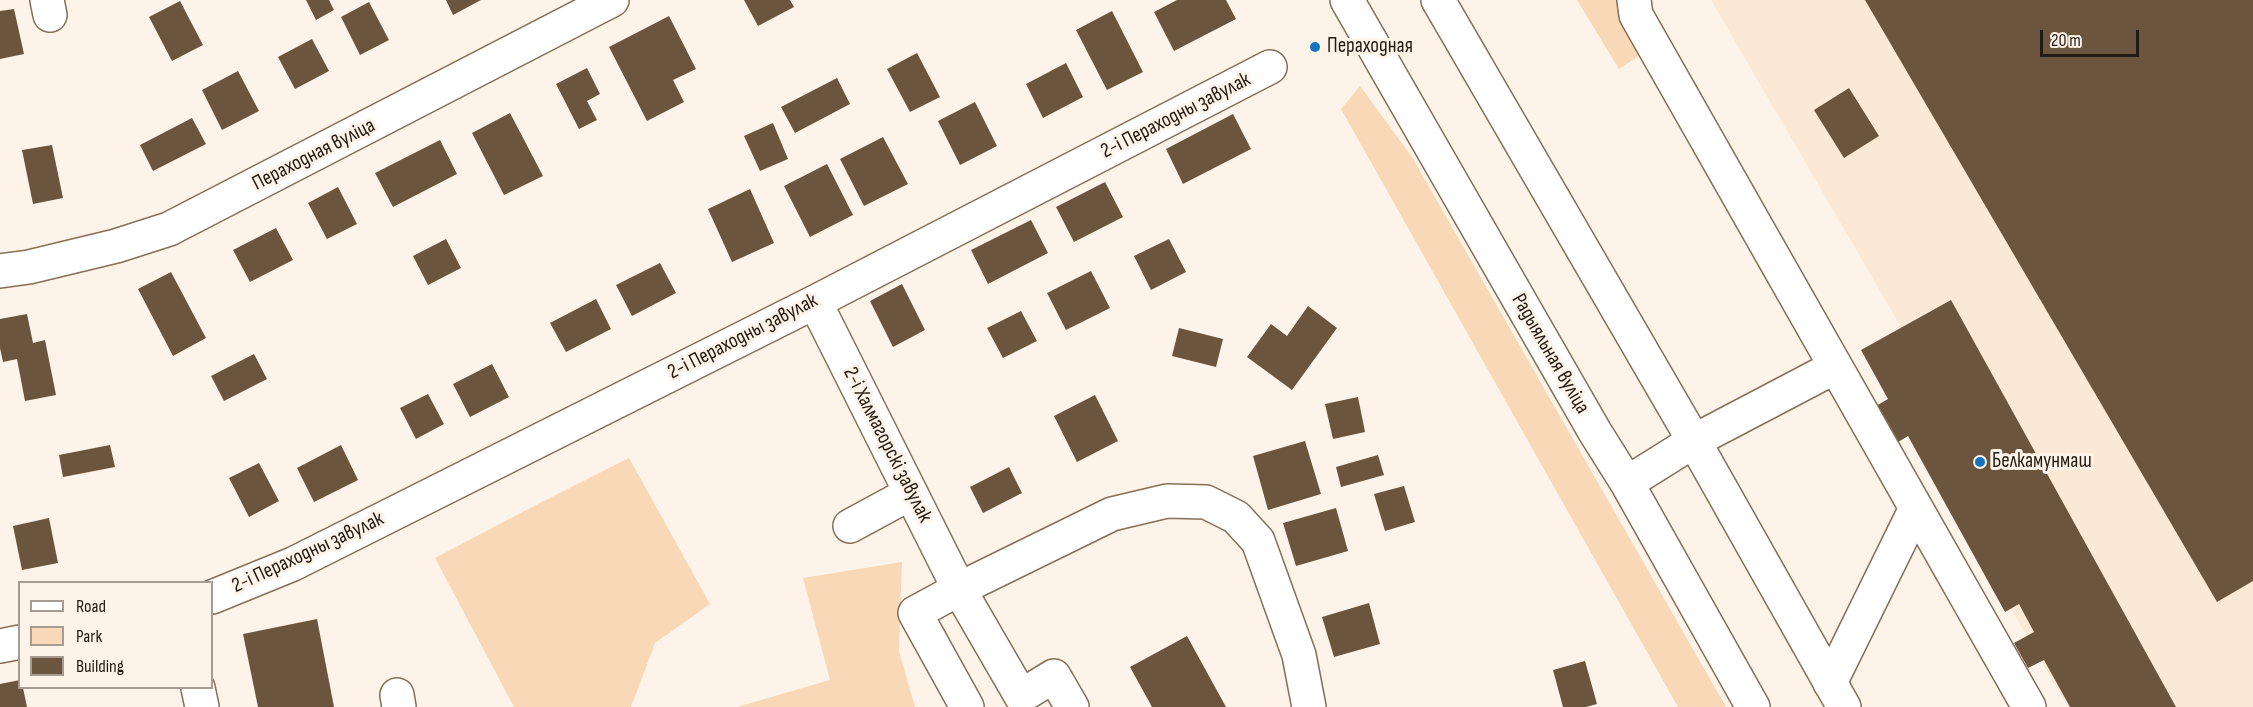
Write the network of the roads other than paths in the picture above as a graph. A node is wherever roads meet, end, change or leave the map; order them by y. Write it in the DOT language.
graph roads {
  1 [pos="612,0"];
  2 [pos="1347,0"];
  3 [pos="1438,0"];
  4 [pos="1634,0"];
  5 [pos="1270,67"];
  6 [pos="0,271"];
  7 [pos="815,302"];
  8 [pos="1836,367"];
  9 [pos="1694,441"];
  10 [pos="1628,483"];
  11 [pos="911,493"];
  12 [pos="1916,508"];
  13 [pos="850,526"];
  14 [pos="959,588"];
  15 [pos="213,597"];
  16 [pos="18,642"];
  17 [pos="0,646"];
  18 [pos="198,689"];
  19 [pos="1837,695"];
  20 [pos="1010,701"];
  21 [pos="202,707"];
  22 [pos="967,707"];
  23 [pos="1072,707"];
  24 [pos="1310,707"];
  25 [pos="1753,707"];
  26 [pos="2029,707"];
  1 -- 6 [label="street, Пераходная вуліца"];
  2 -- 10 [label="street, Радыяльная вуліца"];
  3 -- 9 [label="street"];
  4 -- 8 [label="street"];
  5 -- 7 [label="street, 2-і Пераходны завулак"];
  7 -- 11 [label="street, 2-і Халмагорскі завулак"];
  7 -- 15 [label="street, 2-і Пераходны завулак"];
  8 -- 9 [label="street"];
  8 -- 12 [label="street"];
  9 -- 10 [label="street"];
  9 -- 19 [label="street"];
  10 -- 25 [label="street, Радыяльная вуліца"];
  11 -- 13 [label="street"];
  11 -- 14 [label="street, 2-і Халмагорскі завулак"];
  12 -- 19 [label="street"];
  12 -- 26 [label="street"];
  14 -- 20 [label="street, 2-і Халмагорскі завулак"];
  14 -- 22 [label="street"];
  14 -- 24 [label="street"];
  16 -- 17 [label="street"];
  18 -- 21 [label="street"];
  20 -- 23 [label="street, 2-і Халмагорскі завулак"];
}
